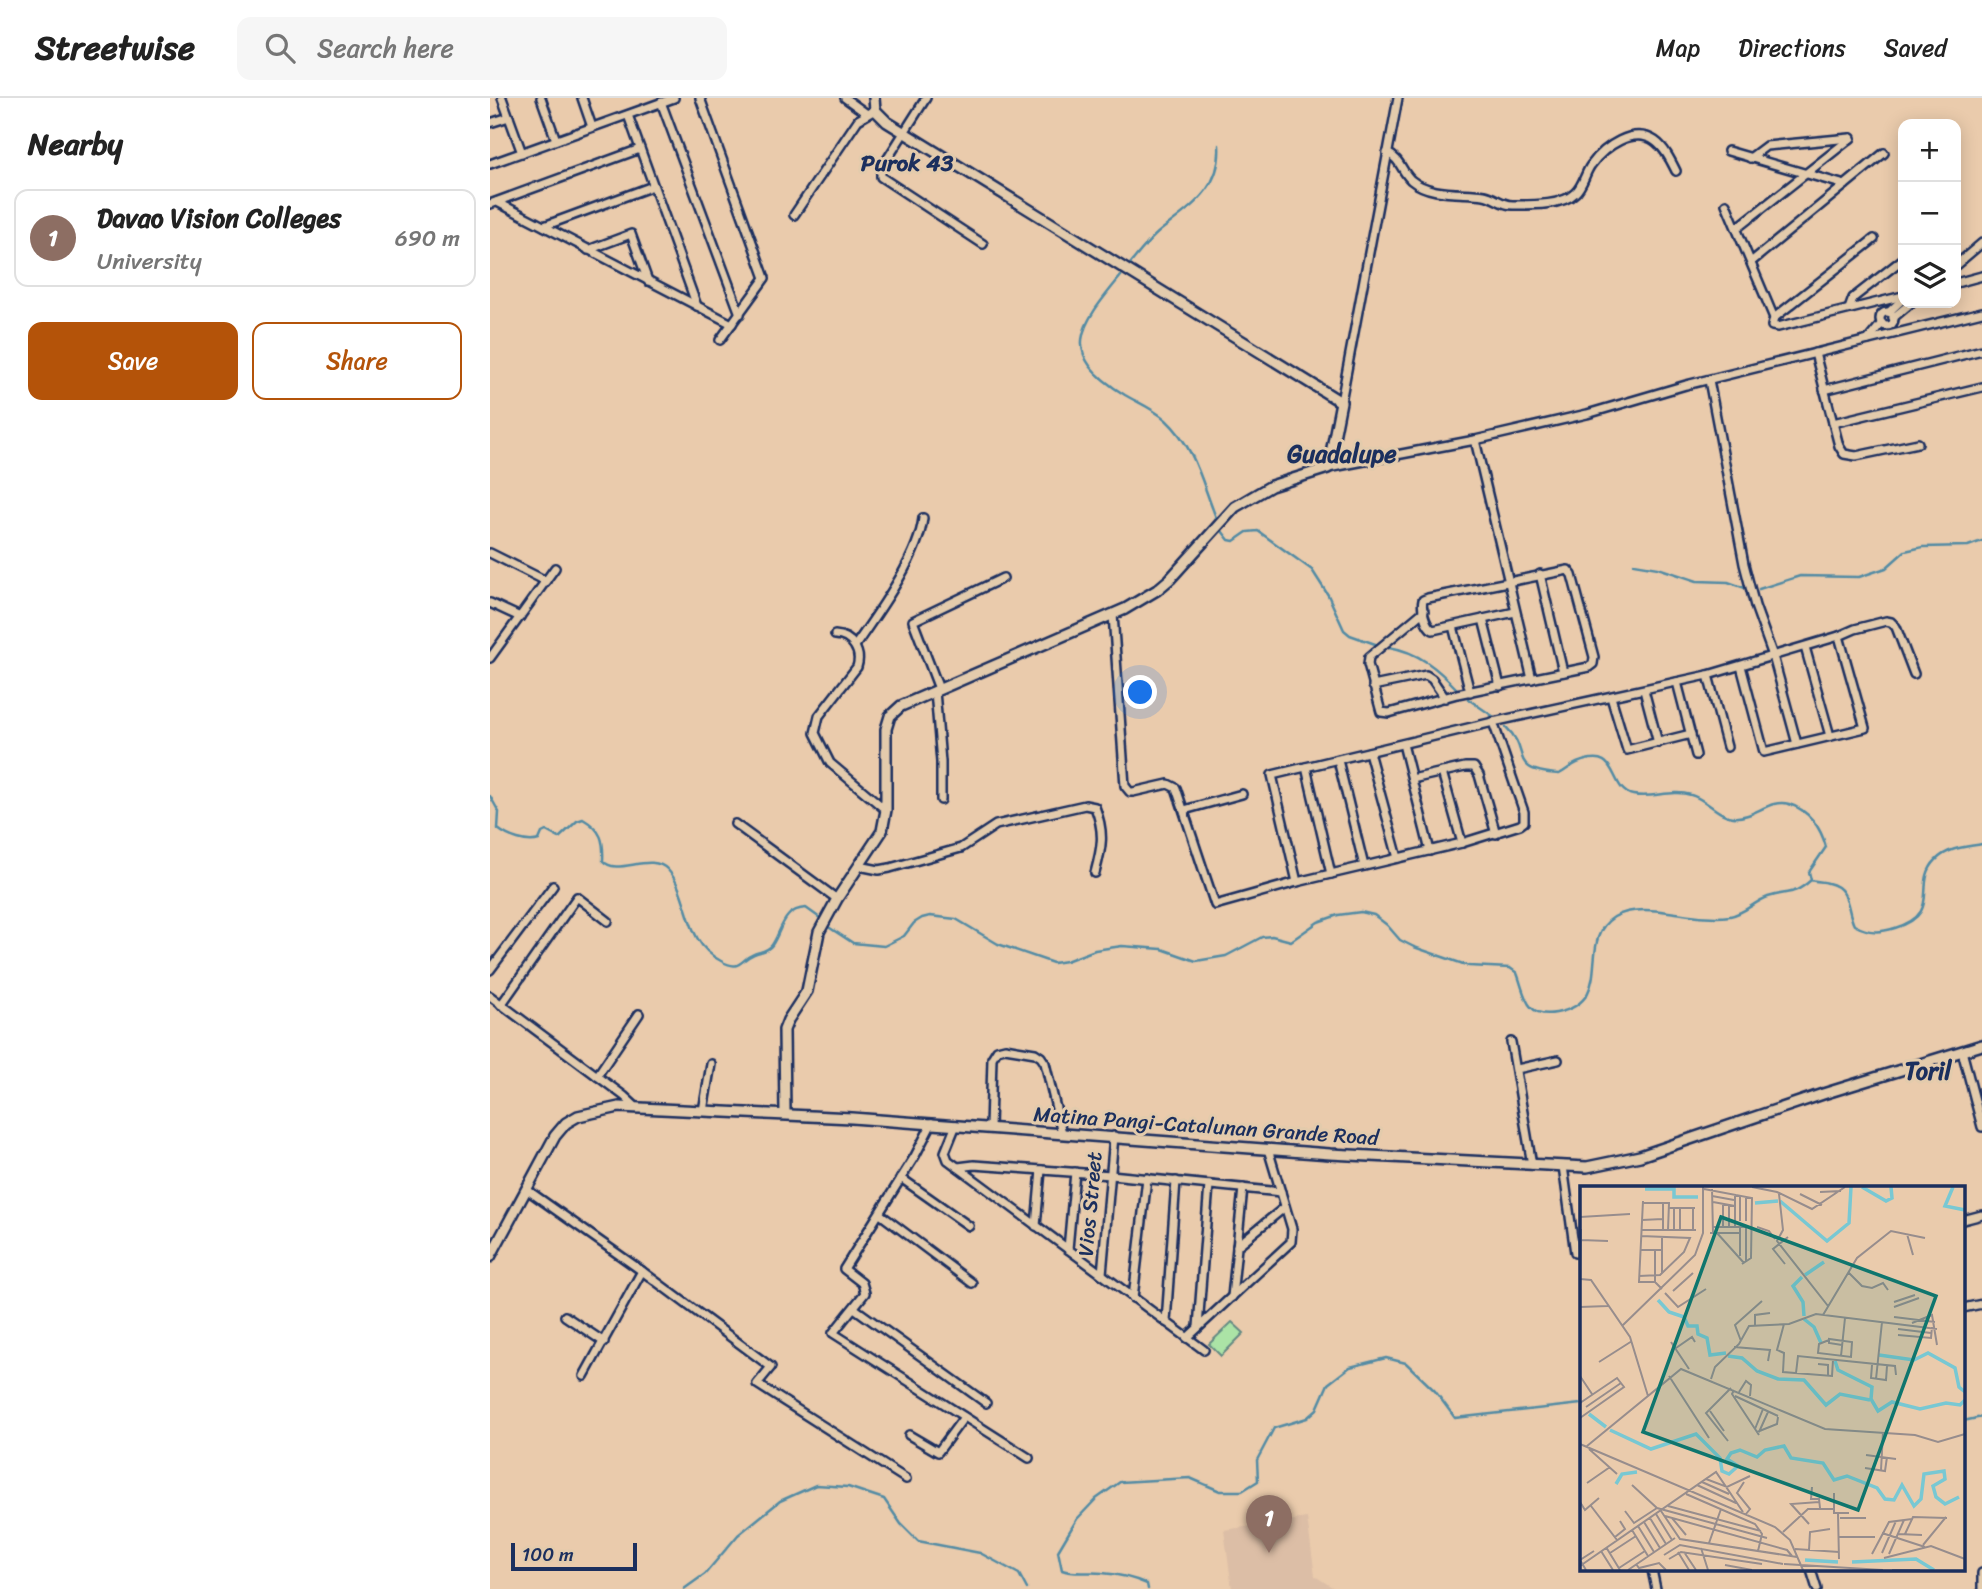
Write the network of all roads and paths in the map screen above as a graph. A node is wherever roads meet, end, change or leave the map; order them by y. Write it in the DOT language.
graph roads {
  1 [pos="502,98"];
  2 [pos="541,98"];
  3 [pos="582,98"];
  4 [pos="674,98"];
  5 [pos="700,98"];
  6 [pos="845,98"];
  7 [pos="874,98"];
  8 [pos="926,98"];
  9 [pos="1398,98"];
  10 [pos="661,102"];
  11 [pos="871,112"];
  12 [pos="628,114"];
  13 [pos="509,117"];
  14 [pos="490,123"];
  15 [pos="592,127"];
  16 [pos="903,132"];
  17 [pos="556,140"];
  18 [pos="640,149"];
  19 [pos="1728,151"];
  20 [pos="522,153"];
  21 [pos="1387,153"];
  22 [pos="1884,153"];
  23 [pos="1750,158"];
  24 [pos="490,164"];
  25 [pos="1676,171"];
  26 [pos="1806,174"];
  27 [pos="1845,185"];
  28 [pos="653,186"];
  29 [pos="494,203"];
  30 [pos="1727,204"];
  31 [pos="794,215"];
  32 [pos="544,226"];
  33 [pos="1737,228"];
  34 [pos="1874,239"];
  35 [pos="1982,243"];
  36 [pos="983,244"];
  37 [pos="588,250"];
  38 [pos="1961,261"];
  39 [pos="1751,262"];
  40 [pos="1898,263"];
  41 [pos="1982,276"];
  42 [pos="648,282"];
  43 [pos="1961,282"];
  44 [pos="1898,299"];
  45 [pos="1898,305"];
  46 [pos="697,306"];
  47 [pos="1903,308"];
  48 [pos="1849,309"];
  49 [pos="1982,312"];
  50 [pos="740,314"];
  51 [pos="1891,315"];
  52 [pos="1774,318"];
  53 [pos="732,324"];
  54 [pos="1885,324"];
  55 [pos="1890,335"];
  56 [pos="720,341"];
  57 [pos="1868,341"];
  58 [pos="1982,350"];
  59 [pos="1815,353"];
  60 [pos="1709,380"];
  61 [pos="1982,387"];
  62 [pos="1825,390"];
  63 [pos="1341,402"];
  64 [pos="1833,423"];
  65 [pos="1475,440"];
  66 [pos="1918,443"];
  67 [pos="1328,468"];
  68 [pos="923,518"];
  69 [pos="490,553"];
  70 [pos="555,568"];
  71 [pos="1540,574"];
  72 [pos="1003,578"];
  73 [pos="1508,580"];
  74 [pos="546,581"];
  75 [pos="490,603"];
  76 [pos="1424,611"];
  77 [pos="1516,612"];
  78 [pos="1113,614"];
  79 [pos="520,617"];
  80 [pos="1483,619"];
  81 [pos="1453,626"];
  82 [pos="835,635"];
  83 [pos="1839,636"];
  84 [pos="855,646"];
  85 [pos="1805,647"];
  86 [pos="491,655"];
  87 [pos="1773,656"];
  88 [pos="1741,666"];
  89 [pos="1563,672"];
  90 [pos="1914,674"];
  91 [pos="1709,675"];
  92 [pos="1532,679"];
  93 [pos="1677,682"];
  94 [pos="1373,686"];
  95 [pos="1500,686"];
  96 [pos="937,690"];
  97 [pos="1644,690"];
  98 [pos="1470,692"];
  99 [pos="1611,697"];
  100 [pos="1446,698"];
  101 [pos="1493,722"];
  102 [pos="1691,734"];
  103 [pos="1830,736"];
  104 [pos="1658,743"];
  105 [pos="1403,744"];
  106 [pos="1797,744"];
  107 [pos="1727,747"];
  108 [pos="1370,752"];
  109 [pos="1696,755"];
  110 [pos="1338,760"];
  111 [pos="1306,767"];
  112 [pos="1443,772"];
  113 [pos="1412,779"];
  114 [pos="1242,794"];
  115 [pos="941,800"];
  116 [pos="886,810"];
  117 [pos="1184,810"];
  118 [pos="734,824"];
  119 [pos="1496,834"];
  120 [pos="1462,843"];
  121 [pos="1430,851"];
  122 [pos="1398,858"];
  123 [pos="859,866"];
  124 [pos="1364,866"];
  125 [pos="1095,873"];
  126 [pos="1331,874"];
  127 [pos="1297,882"];
  128 [pos="553,886"];
  129 [pos="837,899"];
  130 [pos="608,921"];
  131 [pos="490,970"];
  132 [pos="490,996"];
  133 [pos="501,1005"];
  134 [pos="639,1014"];
  135 [pos="1511,1042"];
  136 [pos="1982,1045"];
  137 [pos="1962,1051"];
  138 [pos="1558,1060"];
  139 [pos="711,1064"];
  140 [pos="1517,1069"];
  141 [pos="597,1076"];
  142 [pos="637,1108"];
  143 [pos="703,1111"];
  144 [pos="785,1114"];
  145 [pos="932,1124"];
  146 [pos="956,1125"];
  147 [pos="1982,1127"];
  148 [pos="990,1128"];
  149 [pos="1062,1133"];
  150 [pos="1114,1136"];
  151 [pos="1268,1149"];
  152 [pos="1532,1166"];
  153 [pos="958,1167"];
  154 [pos="1563,1167"];
  155 [pos="1041,1170"];
  156 [pos="1075,1172"];
  157 [pos="1111,1175"];
  158 [pos="901,1178"];
  159 [pos="1147,1178"];
  160 [pos="1176,1181"];
  161 [pos="1209,1185"];
  162 [pos="1242,1188"];
  163 [pos="526,1189"];
  164 [pos="1281,1192"];
  165 [pos="1285,1207"];
  166 [pos="880,1214"];
  167 [pos="1982,1215"];
  168 [pos="1965,1219"];
  169 [pos="969,1226"];
  170 [pos="1036,1226"];
  171 [pos="1237,1246"];
  172 [pos="1068,1250"];
  173 [pos="1575,1253"];
  174 [pos="490,1257"];
  175 [pos="642,1271"];
  176 [pos="1102,1274"];
  177 [pos="971,1283"];
  178 [pos="1232,1297"];
  179 [pos="1133,1298"];
  180 [pos="854,1308"];
  181 [pos="565,1316"];
  182 [pos="1166,1322"];
  183 [pos="1198,1328"];
  184 [pos="1187,1338"];
  185 [pos="604,1342"];
  186 [pos="1204,1350"];
  187 [pos="584,1376"];
  188 [pos="986,1403"];
  189 [pos="964,1417"];
  190 [pos="909,1435"];
  191 [pos="1028,1458"];
  192 [pos="906,1479"];
  193 [pos="1812,1572"];
  194 [pos="1982,1573"];
  195 [pos="1817,1589"];
  196 [pos="1982,1589"];
  1 -- 13 [label="street"];
  2 -- 17 [label="street"];
  3 -- 15 [label="street"];
  4 -- 10 [label="street"];
  5 -- 50 [label="street"];
  6 -- 11 [label="street"];
  7 -- 11 [label="street"];
  8 -- 16 [label="street"];
  9 -- 21 [label="street"];
  10 -- 12 [label="street"];
  10 -- 50 [label="street"];
  11 -- 16 [label="street"];
  11 -- 31 [label="street"];
  12 -- 15 [label="street"];
  12 -- 18 [label="street"];
  13 -- 14 [label="street"];
  13 -- 20 [label="street"];
  15 -- 17 [label="street"];
  16 -- 36 [label="street"];
  16 -- 63 [label="street"];
  17 -- 20 [label="street"];
  18 -- 28 [label="street"];
  18 -- 29 [label="street"];
  19 -- 23 [label="street"];
  20 -- 24 [label="street"];
  21 -- 25 [label="street"];
  21 -- 63 [label="street"];
  22 -- 27 [label="street"];
  23 -- 26 [label="street"];
  23 -- 26 [label="street"];
  26 -- 27 [label="street"];
  26 -- 33 [label="street"];
  27 -- 39 [label="street"];
  28 -- 32 [label="street"];
  28 -- 46 [label="street"];
  29 -- 32 [label="street"];
  30 -- 33 [label="street"];
  32 -- 37 [label="street"];
  33 -- 39 [label="street"];
  34 -- 52 [label="street"];
  35 -- 38 [label="street"];
  37 -- 42 [label="street"];
  37 -- 42 [label="street"];
  39 -- 52 [label="street"];
  40 -- 48 [label="street"];
  41 -- 43 [label="street"];
  42 -- 46 [label="street"];
  44 -- 48 [label="street"];
  45 -- 51 [label="street"];
  46 -- 53 [label="street"];
  47 -- 51 [label="street"];
  48 -- 52 [label="street"];
  49 -- 55 [label="street"];
  50 -- 53 [label="street"];
  51 -- 54 [label="street"];
  51 -- 54 [label="street"];
  53 -- 56 [label="street"];
  54 -- 55 [label="street"];
  54 -- 57 [label="street"];
  55 -- 57 [label="street"];
  57 -- 59 [label="street"];
  58 -- 62 [label="street"];
  59 -- 60 [label="street"];
  59 -- 62 [label="street"];
  60 -- 65 [label="street"];
  60 -- 87 [label="street"];
  61 -- 64 [label="street"];
  62 -- 64 [label="street"];
  63 -- 67 [label="street"];
  64 -- 66 [label="street"];
  65 -- 67 [label="street"];
  65 -- 73 [label="street"];
  67 -- 78 [label="street"];
  68 -- 84 [label="street"];
  69 -- 74 [label="street"];
  70 -- 74 [label="street"];
  71 -- 73 [label="street"];
  71 -- 89 [label="street"];
  71 -- 89 [label="street"];
  72 -- 96 [label="street"];
  73 -- 76 [label="street"];
  73 -- 77 [label="street"];
  74 -- 79 [label="street"];
  75 -- 79 [label="street"];
  76 -- 81 [label="street"];
  76 -- 94 [label="street"];
  77 -- 80 [label="street"];
  77 -- 92 [label="street"];
  78 -- 96 [label="street"];
  78 -- 117 [label="street"];
  79 -- 86 [label="street"];
  80 -- 81 [label="street"];
  80 -- 95 [label="street"];
  81 -- 98 [label="street"];
  82 -- 84 [label="street"];
  83 -- 85 [label="street"];
  83 -- 90 [label="street"];
  83 -- 103 [label="street"];
  84 -- 116 [label="street"];
  85 -- 87 [label="street"];
  85 -- 103 [label="street"];
  87 -- 88 [label="street"];
  87 -- 106 [label="street"];
  88 -- 91 [label="street"];
  88 -- 106 [label="street"];
  89 -- 92 [label="street"];
  91 -- 93 [label="street"];
  91 -- 107 [label="street"];
  92 -- 95 [label="street"];
  93 -- 97 [label="street"];
  93 -- 102 [label="street"];
  94 -- 100 [label="street"];
  94 -- 100 [label="street"];
  95 -- 98 [label="street"];
  96 -- 115 [label="street"];
  96 -- 116 [label="street"];
  97 -- 99 [label="street"];
  97 -- 104 [label="street"];
  98 -- 100 [label="street"];
  99 -- 101 [label="street"];
  99 -- 104 [label="street"];
  101 -- 105 [label="street"];
  101 -- 119 [label="street"];
  102 -- 104 [label="street"];
  102 -- 109 [label="street"];
  103 -- 106 [label="street"];
  105 -- 108 [label="street"];
  105 -- 113 [label="street"];
  108 -- 110 [label="street"];
  108 -- 122 [label="street"];
  110 -- 111 [label="street"];
  110 -- 124 [label="street"];
  111 -- 126 [label="street"];
  111 -- 127 [label="street"];
  112 -- 113 [label="street"];
  112 -- 119 [label="street"];
  112 -- 120 [label="street"];
  113 -- 121 [label="street"];
  114 -- 117 [label="street"];
  116 -- 123 [label="street"];
  117 -- 127 [label="street"];
  118 -- 129 [label="street"];
  119 -- 120 [label="street"];
  120 -- 121 [label="street"];
  121 -- 122 [label="street"];
  122 -- 124 [label="street"];
  123 -- 125 [label="street"];
  123 -- 129 [label="street"];
  124 -- 126 [label="street"];
  126 -- 127 [label="street"];
  128 -- 131 [label="street"];
  129 -- 144 [label="street"];
  130 -- 133 [label="street"];
  132 -- 133 [label="street"];
  133 -- 141 [label="street"];
  134 -- 141 [label="street"];
  135 -- 140 [label="street"];
  136 -- 137 [label="street, Matina Pangi-Catalunan Grande Road"];
  137 -- 147 [label="street"];
  137 -- 154 [label="street, Matina Pangi-Catalunan Grande Road"];
  138 -- 140 [label="street"];
  139 -- 143 [label="street"];
  140 -- 152 [label="street"];
  141 -- 142 [label="street"];
  142 -- 143 [label="street, Matina Pangi-Catalunan Grande Road"];
  142 -- 163 [label="street, Matina Pangi-Catalunan Grande Road"];
  143 -- 144 [label="street, Matina Pangi-Catalunan Grande Road"];
  144 -- 145 [label="street, Matina Pangi-Catalunan Grande Road"];
  145 -- 146 [label="street, Matina Pangi-Catalunan Grande Road"];
  145 -- 158 [label="street"];
  146 -- 148 [label="street, Matina Pangi-Catalunan Grande Road"];
  146 -- 153 [label="street"];
  148 -- 149 [label="street, Matina Pangi-Catalunan Grande Road"];
  148 -- 149 [label="street"];
  149 -- 150 [label="street, Matina Pangi-Catalunan Grande Road"];
  150 -- 151 [label="street, Matina Pangi-Catalunan Grande Road"];
  150 -- 157 [label="street, Vios Street"];
  151 -- 152 [label="street, Matina Pangi-Catalunan Grande Road"];
  151 -- 164 [label="street"];
  152 -- 154 [label="street, Matina Pangi-Catalunan Grande Road"];
  153 -- 155 [label="street"];
  153 -- 170 [label="street"];
  154 -- 173 [label="street"];
  155 -- 156 [label="street"];
  155 -- 170 [label="street"];
  156 -- 157 [label="street"];
  156 -- 172 [label="street"];
  157 -- 159 [label="street"];
  157 -- 176 [label="street, Vios Street"];
  158 -- 166 [label="street"];
  158 -- 169 [label="street"];
  159 -- 160 [label="street"];
  159 -- 179 [label="street"];
  160 -- 161 [label="street"];
  160 -- 182 [label="street"];
  161 -- 162 [label="street"];
  161 -- 183 [label="street"];
  162 -- 164 [label="street"];
  162 -- 171 [label="street"];
  163 -- 174 [label="street, Matina Pangi-Catalunan Grande Road"];
  163 -- 175 [label="street"];
  164 -- 165 [label="street"];
  165 -- 171 [label="street"];
  165 -- 178 [label="street"];
  166 -- 177 [label="street"];
  166 -- 180 [label="street"];
  167 -- 168 [label="street"];
  170 -- 172 [label="street"];
  171 -- 178 [label="street"];
  172 -- 176 [label="street"];
  175 -- 185 [label="street"];
  175 -- 192 [label="street"];
  176 -- 179 [label="street"];
  178 -- 183 [label="street"];
  179 -- 182 [label="street"];
  180 -- 188 [label="street"];
  180 -- 189 [label="street"];
  181 -- 185 [label="street"];
  182 -- 184 [label="street"];
  183 -- 184 [label="street"];
  184 -- 186 [label="street"];
  185 -- 187 [label="street"];
  189 -- 190 [label="street"];
  189 -- 191 [label="street"];
  193 -- 195 [label="street"];
  194 -- 196 [label="street"];
}
